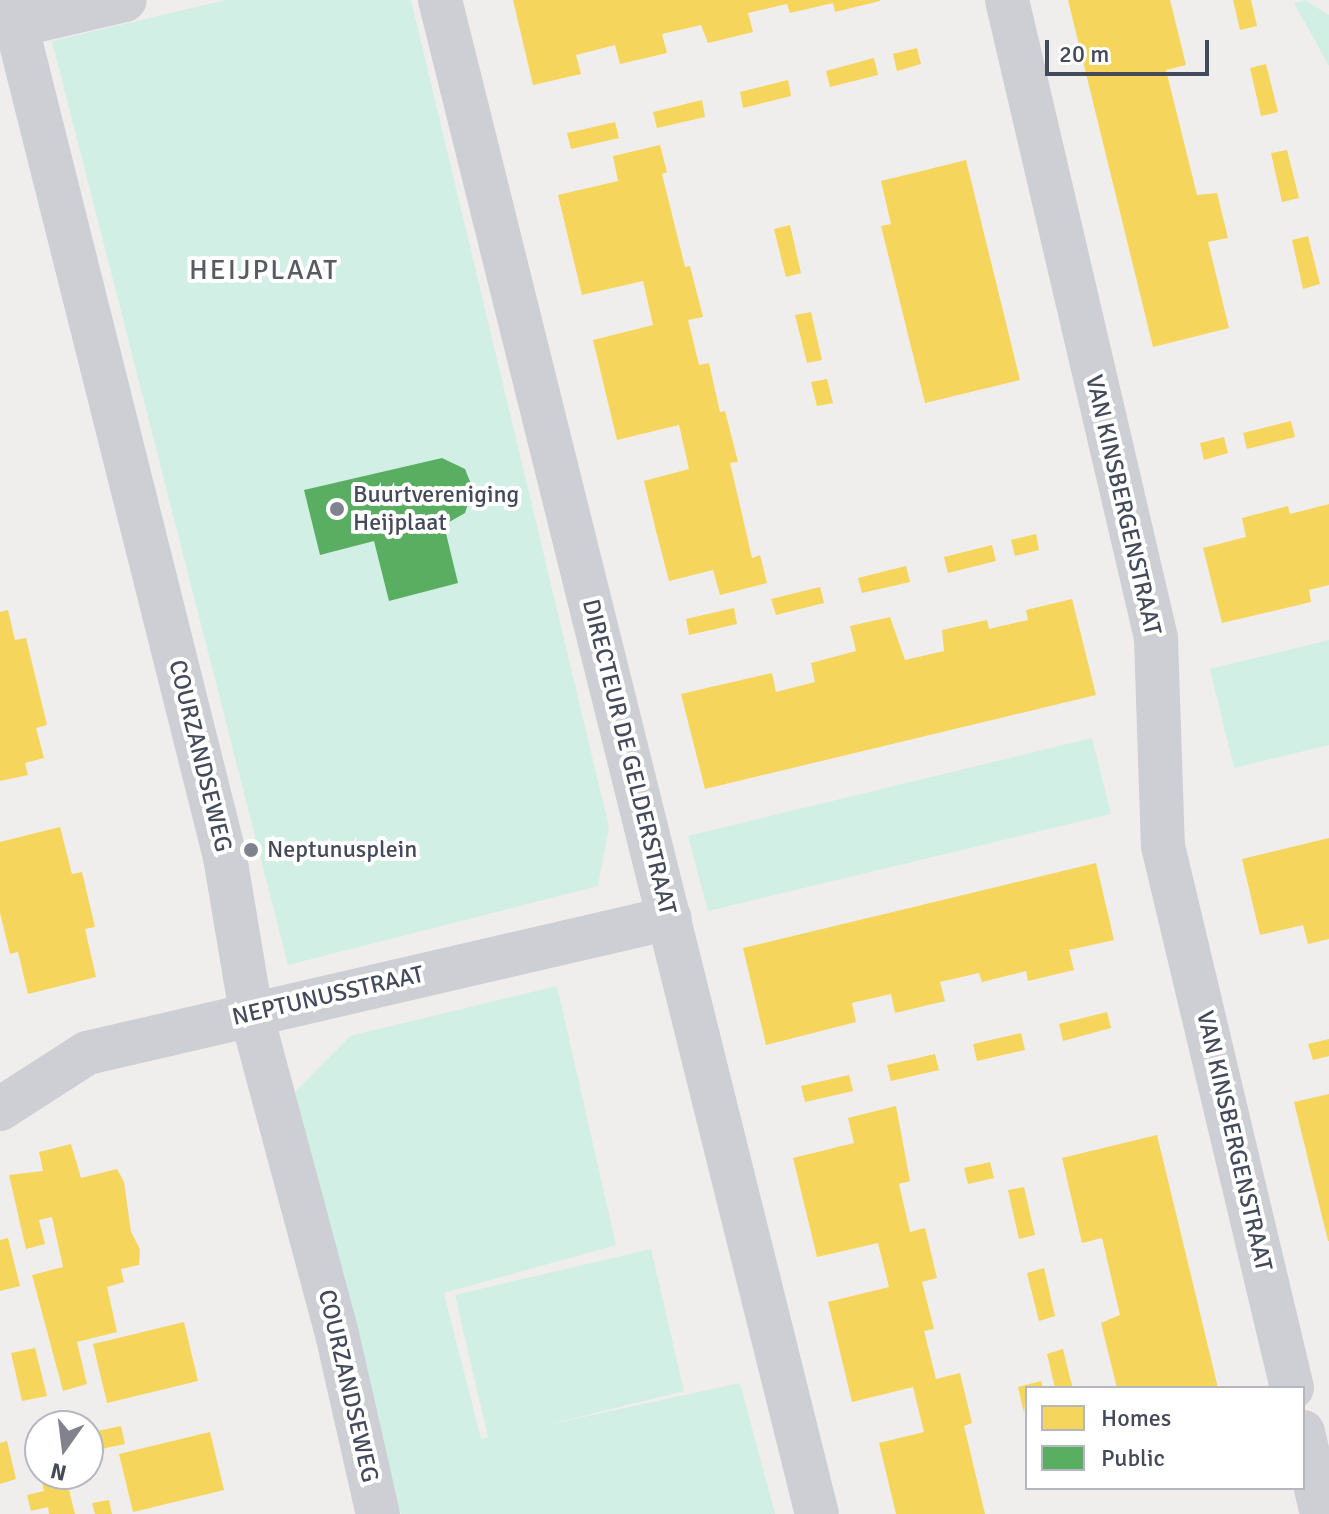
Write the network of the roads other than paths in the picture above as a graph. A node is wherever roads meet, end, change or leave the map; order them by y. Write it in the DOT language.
graph roads {
  1 [pos="125,0"];
  2 [pos="440,0"];
  3 [pos="1007,0"];
  4 [pos="9,18"];
  5 [pos="670,918"];
  6 [pos="251,1013"];
  7 [pos="0,1109"];
  8 [pos="1292,1386"];
  9 [pos="1305,1441"];
  10 [pos="378,1514"];
  11 [pos="817,1514"];
  12 [pos="1322,1514"];
  1 -- 4 [label="street"];
  2 -- 5 [label="street, DIRECTEUR DE GELDERSTRAAT"];
  3 -- 8 [label="street, VAN KINSBERGENSTRAAT"];
  4 -- 6 [label="street, COURZANDSEWEG"];
  5 -- 6 [label="street, NEPTUNUSSTRAAT"];
  5 -- 11 [label="street, DIRECTEUR DE GELDERSTRAAT"];
  6 -- 7 [label="street, NEPTUNUSSTRAAT"];
  6 -- 10 [label="street, COURZANDSEWEG"];
  9 -- 12 [label="street"];
}
